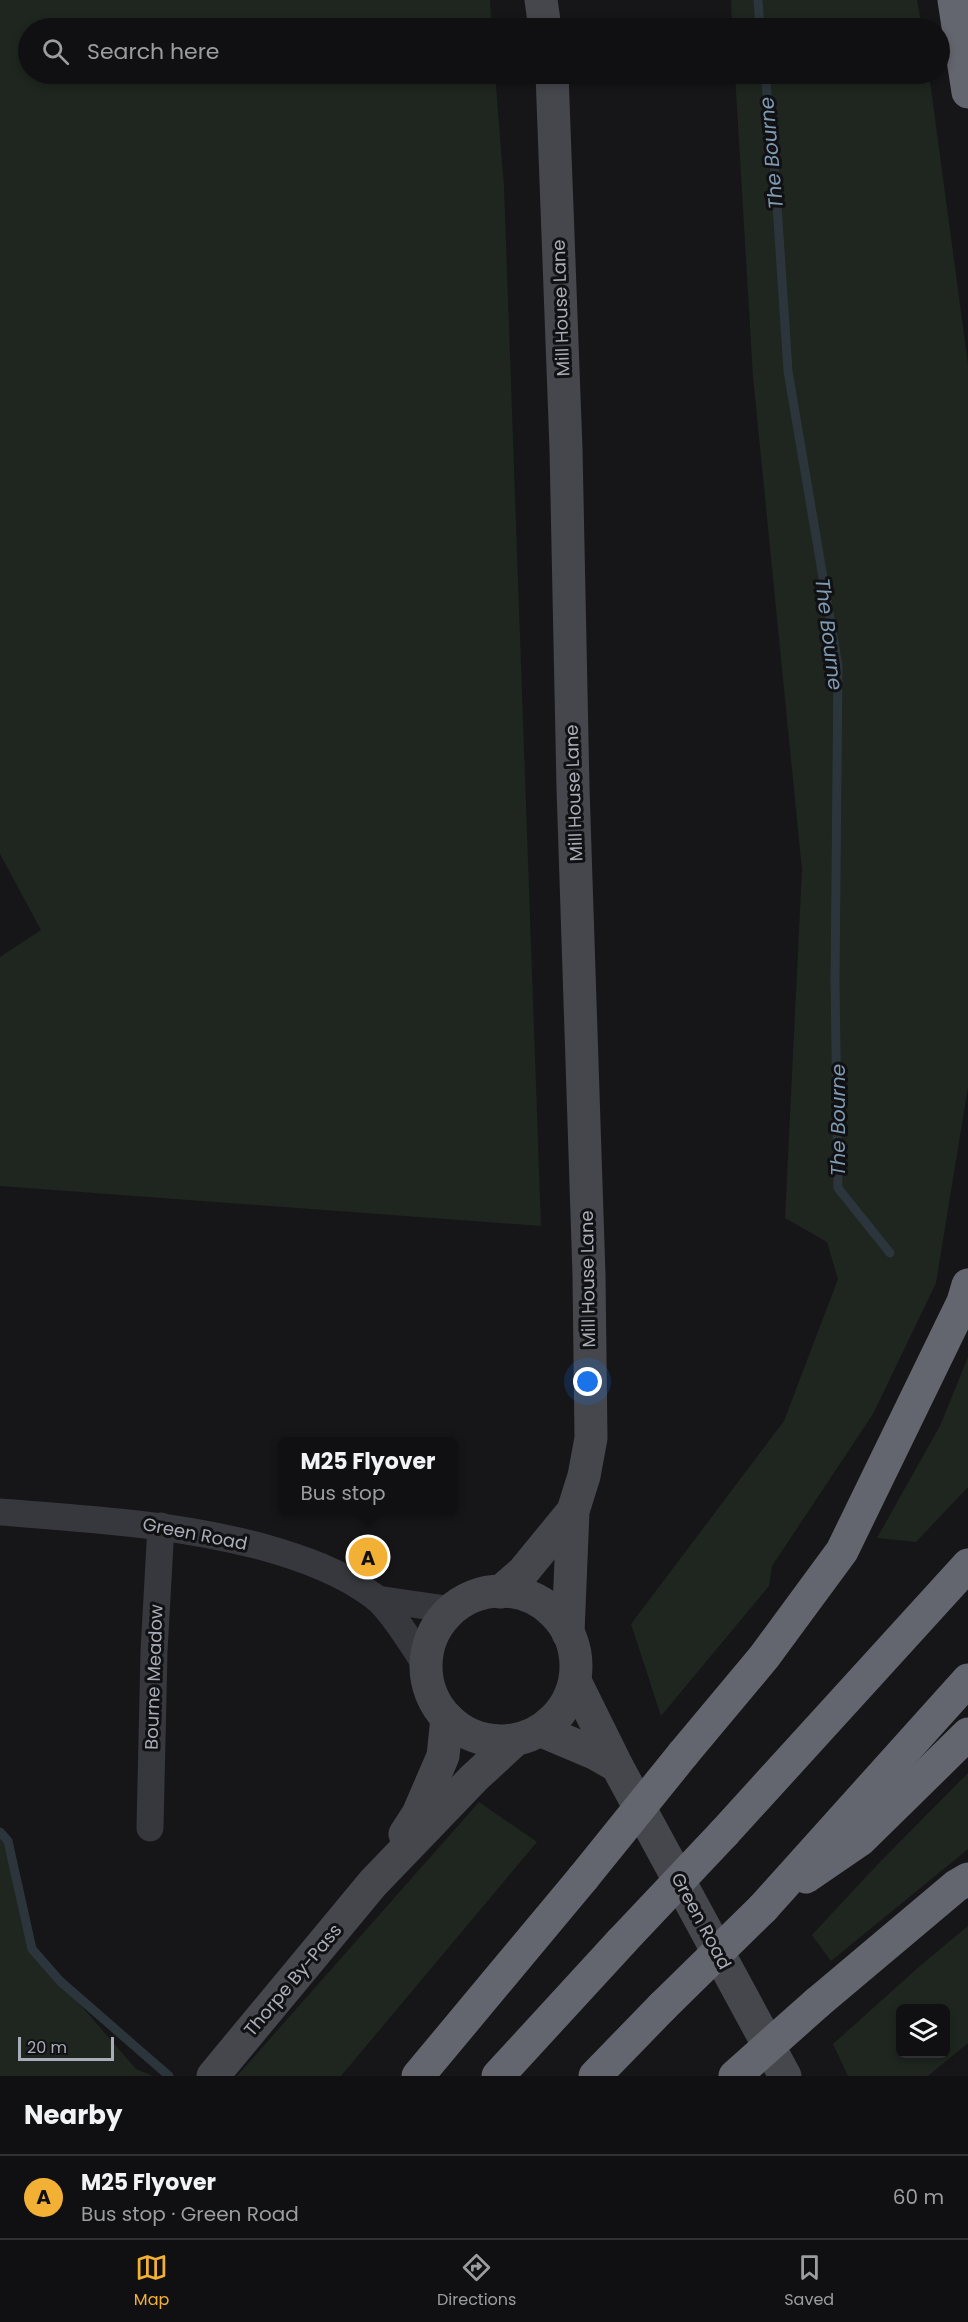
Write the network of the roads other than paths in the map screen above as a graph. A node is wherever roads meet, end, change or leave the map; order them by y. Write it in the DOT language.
graph roads {
  1 [pos="541,0"];
  2 [pos="954,0"];
  3 [pos="544,18"];
  4 [pos="552,84"];
  5 [pos="968,92"];
  6 [pos="968,1285"];
  7 [pos="573,1511"];
  8 [pos="0,1512"];
  9 [pos="161,1526"];
  10 [pos="968,1566"];
  11 [pos="500,1592"];
  12 [pos="378,1599"];
  13 [pos="453,1610"];
  14 [pos="568,1633"];
  15 [pos="427,1667"];
  16 [pos="968,1680"];
  17 [pos="576,1683"];
  18 [pos="447,1718"];
  19 [pos="968,1734"];
  20 [pos="528,1736"];
  21 [pos="617,1766"];
  22 [pos="150,1828"];
  23 [pos="968,1879"];
  24 [pos="373,1883"];
  25 [pos="763,1908"];
  26 [pos="213,2076"];
  27 [pos="418,2076"];
  28 [pos="498,2076"];
  29 [pos="595,2076"];
  30 [pos="735,2076"];
  31 [pos="786,2076"];
  1 -- 3 [label="main road"];
  2 -- 5 [label="highway"];
  4 -- 7 [label="main road, Mill House Lane"];
  6 -- 27 [label="highway, bridge"];
  7 -- 11 [label="main road, Mill House Lane"];
  7 -- 14 [label="main road, Mill House Lane"];
  8 -- 9 [label="street, Green Road"];
  9 -- 12 [label="street, Green Road"];
  9 -- 22 [label="street, Bourne Meadow"];
  10 -- 28 [label="highway, bridge"];
  11 -- 13 [label="main road"];
  11 -- 14 [label="main road"];
  12 -- 13 [label="street, Green Road"];
  12 -- 15 [label="street, Green Road"];
  13 -- 15 [label="main road"];
  14 -- 17 [label="main road"];
  15 -- 18 [label="main road"];
  16 -- 25 [label="highway"];
  17 -- 20 [label="main road"];
  17 -- 21 [label="main road, Green Road"];
  18 -- 20 [label="main road"];
  18 -- 24 [label="main road, Thorpe By-Pass"];
  19 -- 25 [label="highway"];
  20 -- 21 [label="main road"];
  20 -- 24 [label="main road, Thorpe By-Pass"];
  21 -- 31 [label="main road, Green Road"];
  23 -- 30 [label="highway, bridge"];
  24 -- 26 [label="main road, Thorpe By-Pass"];
  25 -- 29 [label="highway, bridge"];
}
